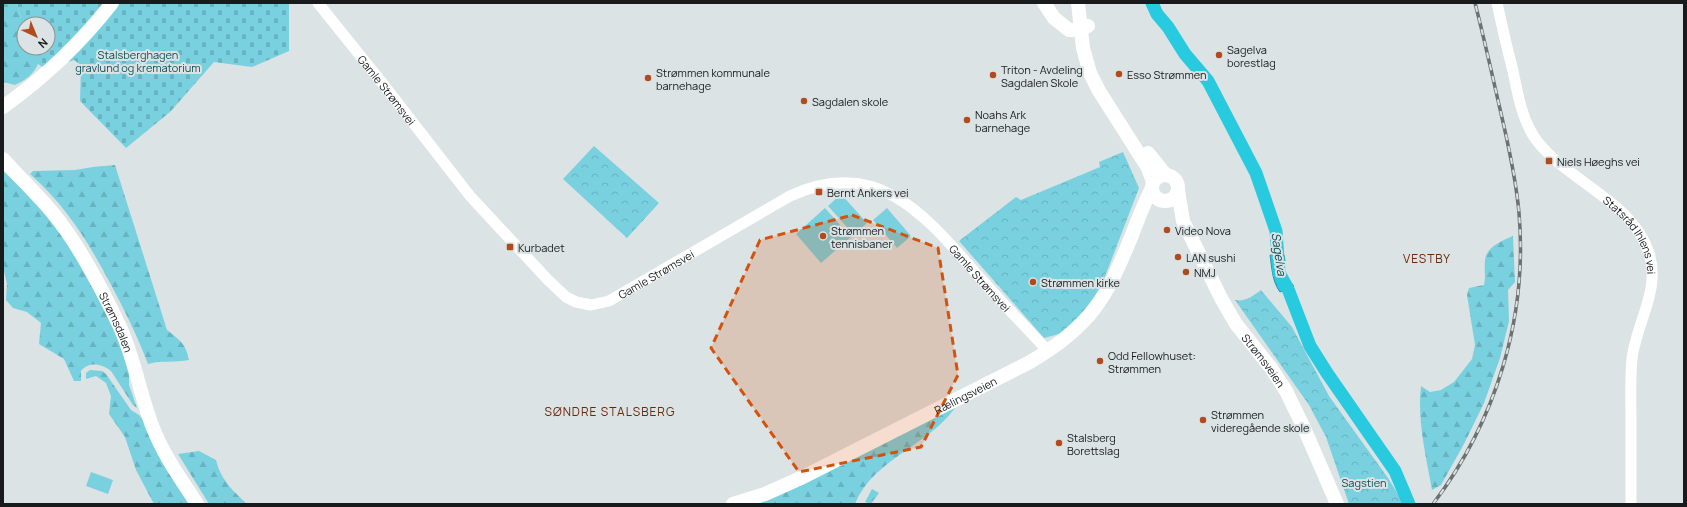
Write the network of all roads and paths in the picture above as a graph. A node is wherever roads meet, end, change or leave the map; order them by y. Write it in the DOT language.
graph roads {
  1 [pos="112,3"];
  2 [pos="318,3"];
  3 [pos="1044,3"];
  4 [pos="1078,3"];
  5 [pos="1086,3"];
  6 [pos="1497,3"];
  7 [pos="1083,26"];
  8 [pos="3,107"];
  9 [pos="3,159"];
  10 [pos="1165,174"];
  11 [pos="1153,185"];
  12 [pos="1178,191"];
  13 [pos="1163,200"];
  14 [pos="1139,219"];
  15 [pos="1183,221"];
  16 [pos="1048,351"];
  17 [pos="197,504"];
  18 [pos="733,504"];
  19 [pos="1337,504"];
  20 [pos="1631,504"];
  1 -- 8 [label="main road"];
  2 -- 16 [label="street, Gamle Strømsvei"];
  3 -- 7 [label="main road"];
  4 -- 7 [label="main road"];
  5 -- 7 [label="main road"];
  6 -- 20 [label="street, Statsråd Ihlens vei"];
  7 -- 10 [label="main road"];
  7 -- 11 [label="main road"];
  9 -- 17 [label="main road, Strømsdalen"];
  10 -- 11 [label="main road"];
  10 -- 12 [label="main road"];
  11 -- 13 [label="main road"];
  11 -- 14 [label="main road, Rælingsveien"];
  12 -- 13 [label="main road"];
  12 -- 15 [label="main road, Strømsveien"];
  13 -- 14 [label="main road, Rælingsveien"];
  13 -- 15 [label="main road, Strømsveien"];
  14 -- 16 [label="main road, Rælingsveien"];
  15 -- 19 [label="main road, Strømsveien"];
  16 -- 18 [label="main road, Rælingsveien"];
}
